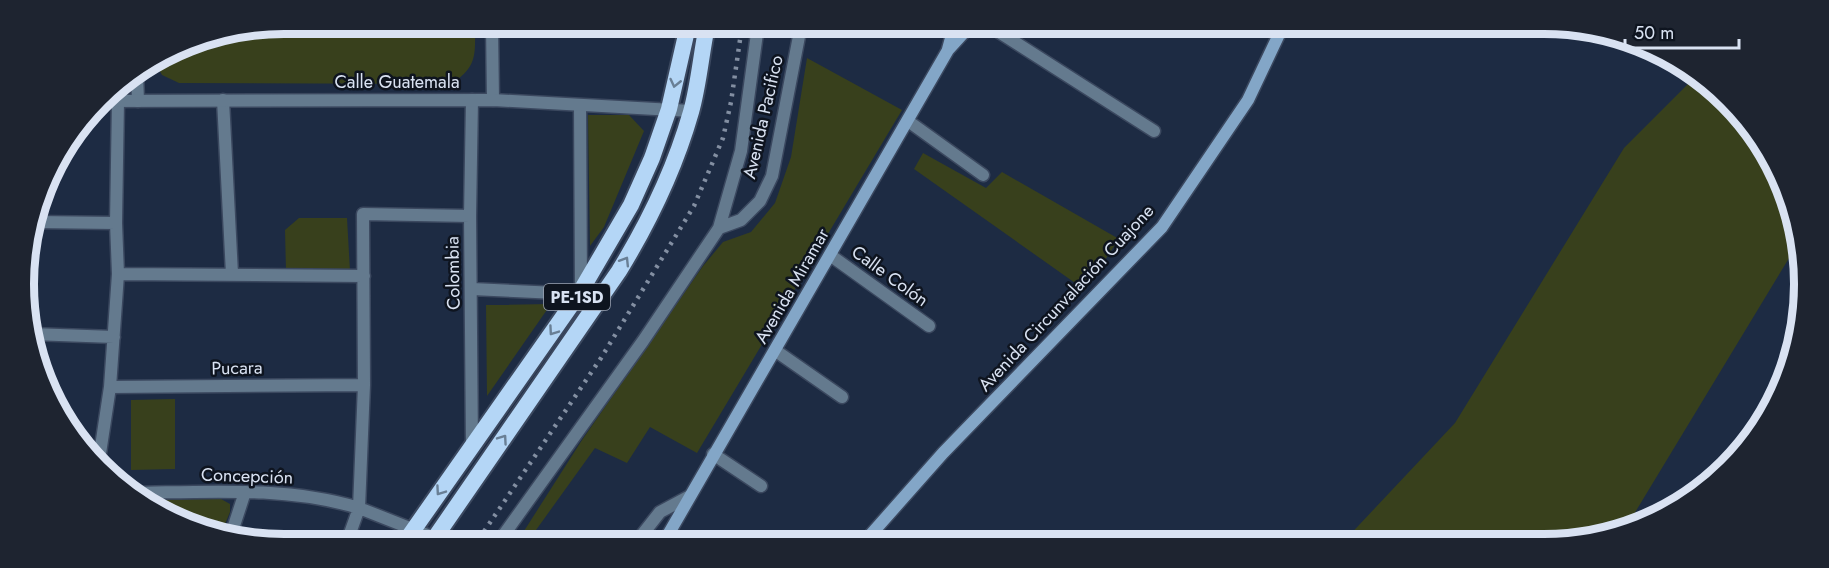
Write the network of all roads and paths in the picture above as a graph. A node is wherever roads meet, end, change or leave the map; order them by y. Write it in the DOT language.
graph roads {
  1 [pos="492,34"];
  2 [pos="686,34"];
  3 [pos="705,34"];
  4 [pos="757,34"];
  5 [pos="799,34"];
  6 [pos="952,34"];
  7 [pos="963,34"];
  8 [pos="1002,34"];
  9 [pos="1279,34"];
  10 [pos="948,50"];
  11 [pos="137,82"];
  12 [pos="224,100"];
  13 [pos="472,100"];
  14 [pos="493,100"];
  15 [pos="114,101"];
  16 [pos="118,101"];
  17 [pos="138,101"];
  18 [pos="580,106"];
  19 [pos="669,109"];
  20 [pos="691,111"];
  21 [pos="908,121"];
  22 [pos="1154,131"];
  23 [pos="983,174"];
  24 [pos="470,216"];
  25 [pos="42,222"];
  26 [pos="116,223"];
  27 [pos="719,228"];
  28 [pos="830,255"];
  29 [pos="118,274"];
  30 [pos="232,274"];
  31 [pos="364,276"];
  32 [pos="472,289"];
  33 [pos="580,293"];
  34 [pos="929,326"];
  35 [pos="39,334"];
  36 [pos="114,337"];
  37 [pos="776,351"];
  38 [pos="364,384"];
  39 [pos="110,387"];
  40 [pos="842,398"];
  41 [pos="472,446"];
  42 [pos="100,453"];
  43 [pos="714,454"];
  44 [pos="761,486"];
  45 [pos="245,492"];
  46 [pos="148,493"];
  47 [pos="688,497"];
  48 [pos="358,508"];
  49 [pos="233,529"];
  50 [pos="350,534"];
  51 [pos="408,534"];
  52 [pos="411,534"];
  53 [pos="437,534"];
  54 [pos="504,534"];
  55 [pos="643,534"];
  56 [pos="668,534"];
  57 [pos="871,534"];
  1 -- 14 [label="street"];
  2 -- 19 [label="highway, PE-1SD, one-way"];
  3 -- 20 [label="highway, PE-1SD"];
  4 -- 27 [label="street"];
  5 -- 27 [label="street, Avenida Pacifico"];
  6 -- 10 [label="main road, Avenida Miramar"];
  7 -- 10 [label="main road, Avenida Miramar"];
  8 -- 22 [label="street"];
  9 -- 57 [label="main road, Avenida Circunvalación Cuajone"];
  10 -- 21 [label="main road, Avenida Miramar"];
  11 -- 17 [label="street"];
  12 -- 13 [label="street, Calle Guatemala"];
  12 -- 17 [label="street, Calle Guatemala"];
  12 -- 30 [label="street"];
  13 -- 14 [label="street, Calle Guatemala"];
  13 -- 24 [label="street, Colombia"];
  14 -- 18 [label="street, Calle Guatemala"];
  15 -- 16 [label="street, Calle Guatemala"];
  16 -- 17 [label="street, Calle Guatemala"];
  16 -- 26 [label="street"];
  18 -- 19 [label="street, Calle Guatemala"];
  18 -- 33 [label="street"];
  19 -- 20 [label="street, Calle Guatemala"];
  19 -- 33 [label="highway, PE-1SD"];
  53 -- 20 [label="highway, PE-1SD, one-way"];
  21 -- 23 [label="street"];
  21 -- 28 [label="main road, Avenida Miramar"];
  24 -- 31 [label="street"];
  24 -- 32 [label="street, Colombia"];
  25 -- 26 [label="street"];
  26 -- 29 [label="street"];
  27 -- 54 [label="street"];
  28 -- 34 [label="street, Calle Colón"];
  28 -- 37 [label="main road, Avenida Miramar"];
  29 -- 30 [label="street"];
  29 -- 36 [label="street"];
  30 -- 31 [label="street"];
  31 -- 38 [label="street"];
  32 -- 33 [label="street"];
  32 -- 41 [label="street, Colombia"];
  33 -- 41 [label="highway, PE-1SD, one-way"];
  35 -- 36 [label="street"];
  36 -- 39 [label="street"];
  37 -- 40 [label="street"];
  37 -- 43 [label="main road, Avenida Miramar"];
  38 -- 39 [label="street, Pucara"];
  38 -- 48 [label="street"];
  39 -- 42 [label="street"];
  41 -- 52 [label="highway, PE-1SD, one-way"];
  43 -- 44 [label="street"];
  43 -- 47 [label="main road, Avenida Miramar"];
  45 -- 46 [label="street, Concepción"];
  45 -- 48 [label="street, Concepción"];
  45 -- 49 [label="street"];
  47 -- 55 [label="street"];
  47 -- 56 [label="main road, Avenida Miramar"];
  48 -- 50 [label="street"];
  48 -- 51 [label="street, Concepción"];
}
